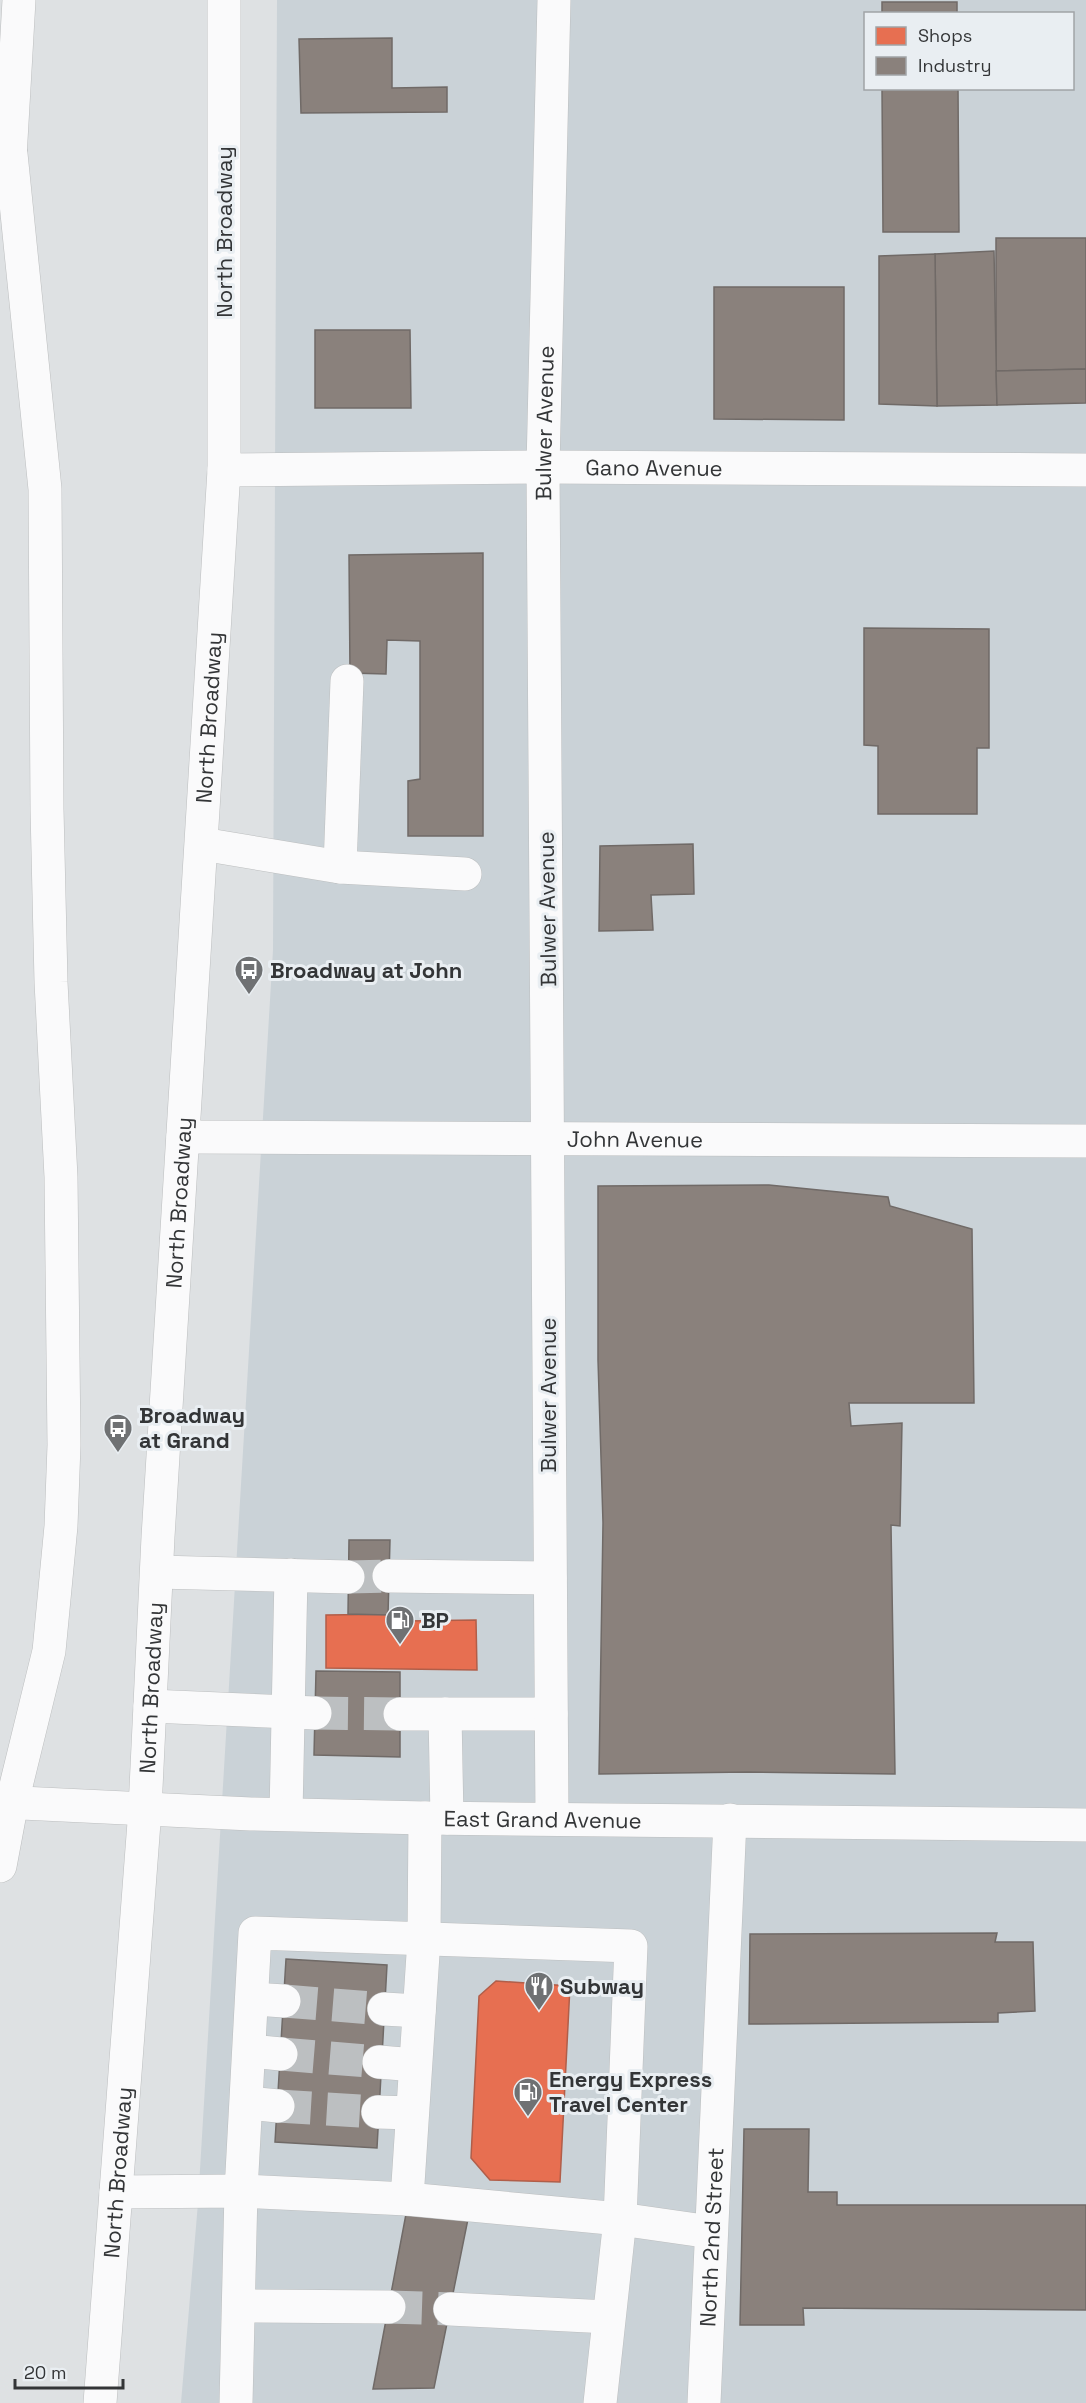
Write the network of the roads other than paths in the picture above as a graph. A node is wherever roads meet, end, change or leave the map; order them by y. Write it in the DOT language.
graph roads {
  1 [pos="20,0"];
  2 [pos="224,0"];
  3 [pos="554,0"];
  4 [pos="11,154"];
  5 [pos="0,273"];
  6 [pos="543,467"];
  7 [pos="224,470"];
  8 [pos="1086,470"];
  9 [pos="347,681"];
  10 [pos="202,844"];
  11 [pos="340,867"];
  12 [pos="465,874"];
  13 [pos="183,1137"];
  14 [pos="549,1138"];
  15 [pos="1086,1141"];
  16 [pos="157,1572"];
  17 [pos="291,1575"];
  18 [pos="389,1576"];
  19 [pos="348,1577"];
  20 [pos="550,1578"];
  21 [pos="150,1706"];
  22 [pos="301,1712"];
  23 [pos="400,1714"];
  24 [pos="445,1714"];
  25 [pos="551,1714"];
  26 [pos="6,1802"];
  27 [pos="145,1809"];
  28 [pos="286,1814"];
  29 [pos="436,1818"];
  30 [pos="552,1818"];
  31 [pos="730,1820"];
  32 [pos="1086,1825"];
  33 [pos="0,1866"];
  34 [pos="423,1939"];
  35 [pos="384,2009"];
  36 [pos="419,2011"];
  37 [pos="379,2062"];
  38 [pos="415,2065"];
  39 [pos="378,2112"];
  40 [pos="412,2113"];
  41 [pos="241,2191"];
  42 [pos="116,2192"];
  43 [pos="407,2199"];
  44 [pos="620,2219"];
  45 [pos="711,2232"];
  46 [pos="239,2306"];
  47 [pos="389,2307"];
  48 [pos="450,2309"];
  49 [pos="608,2317"];
  50 [pos="100,2403"];
  51 [pos="236,2403"];
  52 [pos="600,2403"];
  53 [pos="704,2403"];
  1 -- 4 [label="main road"];
  2 -- 7 [label="main road, North Broadway"];
  3 -- 6 [label="main road, Bulwer Avenue"];
  4 -- 5 [label="main road"];
  4 -- 26 [label="main road"];
  6 -- 7 [label="main road, Gano Avenue"];
  6 -- 8 [label="main road, Gano Avenue"];
  6 -- 14 [label="main road, Bulwer Avenue"];
  7 -- 10 [label="main road, North Broadway"];
  9 -- 11 [label="main road"];
  10 -- 11 [label="main road"];
  10 -- 13 [label="main road, North Broadway"];
  11 -- 12 [label="main road"];
  13 -- 14 [label="main road, John Avenue"];
  13 -- 16 [label="main road, North Broadway"];
  14 -- 15 [label="main road, John Avenue"];
  14 -- 20 [label="main road, Bulwer Avenue"];
  16 -- 17 [label="main road"];
  16 -- 21 [label="main road, North Broadway"];
  17 -- 19 [label="main road"];
  17 -- 22 [label="main road"];
  18 -- 20 [label="main road"];
  20 -- 25 [label="main road, Bulwer Avenue"];
  21 -- 22 [label="main road"];
  21 -- 27 [label="main road, North Broadway"];
  22 -- 28 [label="main road"];
  23 -- 24 [label="main road"];
  24 -- 25 [label="main road"];
  24 -- 29 [label="main road"];
  25 -- 30 [label="main road, Bulwer Avenue"];
  26 -- 27 [label="main road, East Grand Avenue"];
  26 -- 33 [label="main road"];
  27 -- 28 [label="main road, East Grand Avenue"];
  27 -- 42 [label="main road, North Broadway"];
  28 -- 29 [label="main road, East Grand Avenue"];
  29 -- 30 [label="main road, East Grand Avenue"];
  29 -- 34 [label="main road"];
  30 -- 31 [label="main road, East Grand Avenue"];
  31 -- 32 [label="main road, East Grand Avenue"];
  31 -- 45 [label="main road, North 2nd Street"];
  34 -- 36 [label="main road"];
  34 -- 41 [label="main road"];
  34 -- 44 [label="main road"];
  35 -- 36 [label="main road"];
  36 -- 38 [label="main road"];
  37 -- 38 [label="main road"];
  38 -- 40 [label="main road"];
  39 -- 40 [label="main road"];
  40 -- 43 [label="main road"];
  41 -- 42 [label="main road"];
  41 -- 43 [label="main road"];
  41 -- 46 [label="main road"];
  42 -- 50 [label="main road, North Broadway"];
  43 -- 44 [label="main road"];
  44 -- 45 [label="main road"];
  44 -- 49 [label="main road"];
  45 -- 53 [label="main road, North 2nd Street"];
  46 -- 47 [label="main road"];
  46 -- 51 [label="main road"];
  48 -- 49 [label="main road"];
  49 -- 52 [label="main road"];
}
